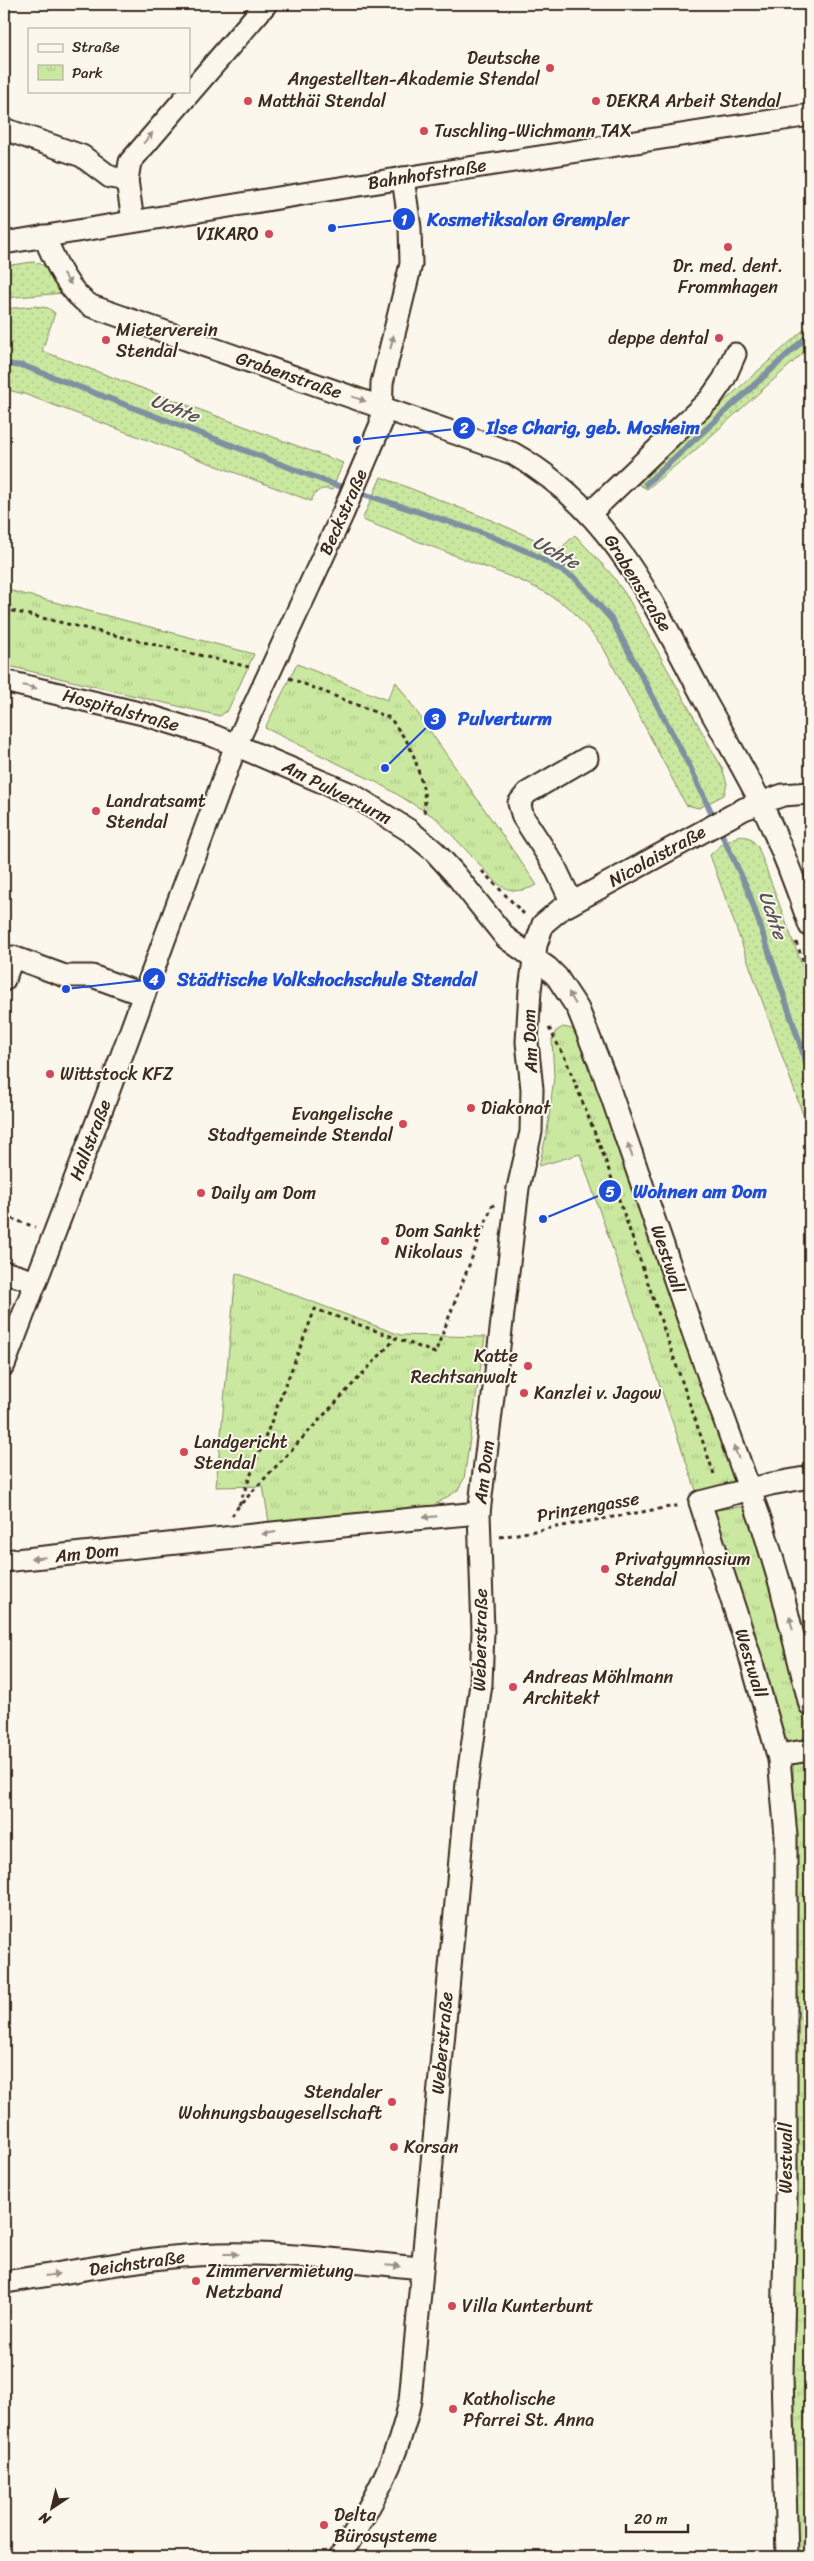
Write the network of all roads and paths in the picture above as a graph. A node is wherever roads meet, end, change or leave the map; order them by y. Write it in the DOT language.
graph roads {
  1 [pos="266,4"];
  2 [pos="190,90"];
  3 [pos="189,92"];
  4 [pos="810,115"];
  5 [pos="4,129"];
  6 [pos="403,178"];
  7 [pos="127,180"];
  8 [pos="133,221"];
  9 [pos="44,236"];
  10 [pos="4,243"];
  11 [pos="735,354"];
  12 [pos="382,407"];
  13 [pos="590,512"];
  14 [pos="4,610"];
  15 [pos="270,672"];
  16 [pos="4,681"];
  17 [pos="236,744"];
  18 [pos="588,758"];
  19 [pos="810,793"];
  20 [pos="760,803"];
  21 [pos="430,819"];
  22 [pos="477,866"];
  23 [pos="572,902"];
  24 [pos="810,926"];
  25 [pos="540,931"];
  26 [pos="534,957"];
  27 [pos="4,980"];
  28 [pos="144,995"];
  29 [pos="545,1021"];
  30 [pos="518,1188"];
  31 [pos="4,1216"];
  32 [pos="54,1234"];
  33 [pos="4,1272"];
  34 [pos="36,1282"];
  35 [pos="396,1338"];
  36 [pos="4,1365"];
  37 [pos="810,1477"];
  38 [pos="750,1490"];
  39 [pos="722,1497"];
  40 [pos="700,1502"];
  41 [pos="238,1507"];
  42 [pos="479,1513"];
  43 [pos="216,1540"];
  44 [pos="479,1540"];
  45 [pos="4,1561"];
  46 [pos="810,1705"];
  47 [pos="810,1750"];
  48 [pos="779,1759"];
  49 [pos="421,2268"];
  50 [pos="4,2282"];
  51 [pos="808,2491"];
  52 [pos="810,2530"];
  53 [pos="340,2557"];
  54 [pos="787,2557"];
  2 -- 1 [label="street, one-way"];
  7 -- 3 [label="street, one-way"];
  4 -- 6 [label="street, Bahnhofstraße"];
  5 -- 7 [label="street"];
  6 -- 8 [label="street, Bahnhofstraße"];
  12 -- 6 [label="street, Beckstraße, one-way"];
  7 -- 8 [label="street"];
  8 -- 9 [label="street, Bahnhofstraße"];
  9 -- 10 [label="street, Bahnhofstraße"];
  9 -- 12 [label="street, Grabenstraße, one-way"];
  11 -- 13 [label="street"];
  12 -- 13 [label="street, Grabenstraße"];
  12 -- 15 [label="street, Beckstraße"];
  13 -- 20 [label="street, Grabenstraße"];
  14 -- 15 [label="path"];
  15 -- 17 [label="street, Beckstraße"];
  15 -- 21 [label="path"];
  16 -- 17 [label="street, Hospitalstraße, one-way"];
  17 -- 26 [label="street, Am Pulverturm"];
  17 -- 28 [label="street, Hallstraße"];
  18 -- 23 [label="street"];
  19 -- 20 [label="street, Nicolaistraße"];
  20 -- 23 [label="street, Nicolaistraße"];
  20 -- 24 [label="street, Grabenstraße"];
  22 -- 25 [label="path"];
  23 -- 25 [label="street, Nicolaistraße"];
  25 -- 26 [label="street, Nicolaistraße"];
  26 -- 30 [label="street, Am Dom"];
  38 -- 26 [label="street, Westwall, one-way"];
  27 -- 28 [label="street"];
  28 -- 32 [label="street, Hallstraße"];
  29 -- 39 [label="path, Westwall"];
  30 -- 35 [label="path"];
  30 -- 42 [label="street, Am Dom"];
  31 -- 32 [label="path"];
  32 -- 34 [label="street, Hallstraße"];
  33 -- 34 [label="street"];
  34 -- 36 [label="street, Hallstraße"];
  35 -- 41 [label="path"];
  35 -- 41 [label="path"];
  37 -- 38 [label="street"];
  38 -- 39 [label="street"];
  46 -- 38 [label="street, Westwall, one-way"];
  39 -- 40 [label="street"];
  40 -- 44 [label="path, Prinzengasse"];
  40 -- 48 [label="street, Westwall"];
  41 -- 43 [label="path"];
  42 -- 43 [label="street, Am Dom, one-way"];
  42 -- 44 [label="street, Weberstraße"];
  43 -- 45 [label="street, Am Dom, one-way"];
  44 -- 49 [label="street, Weberstraße"];
  47 -- 48 [label="street"];
  48 -- 54 [label="street, Westwall"];
  50 -- 49 [label="street, Deichstraße, one-way"];
  49 -- 53 [label="street, Weberstraße"];
  51 -- 52 [label="path"];
}
